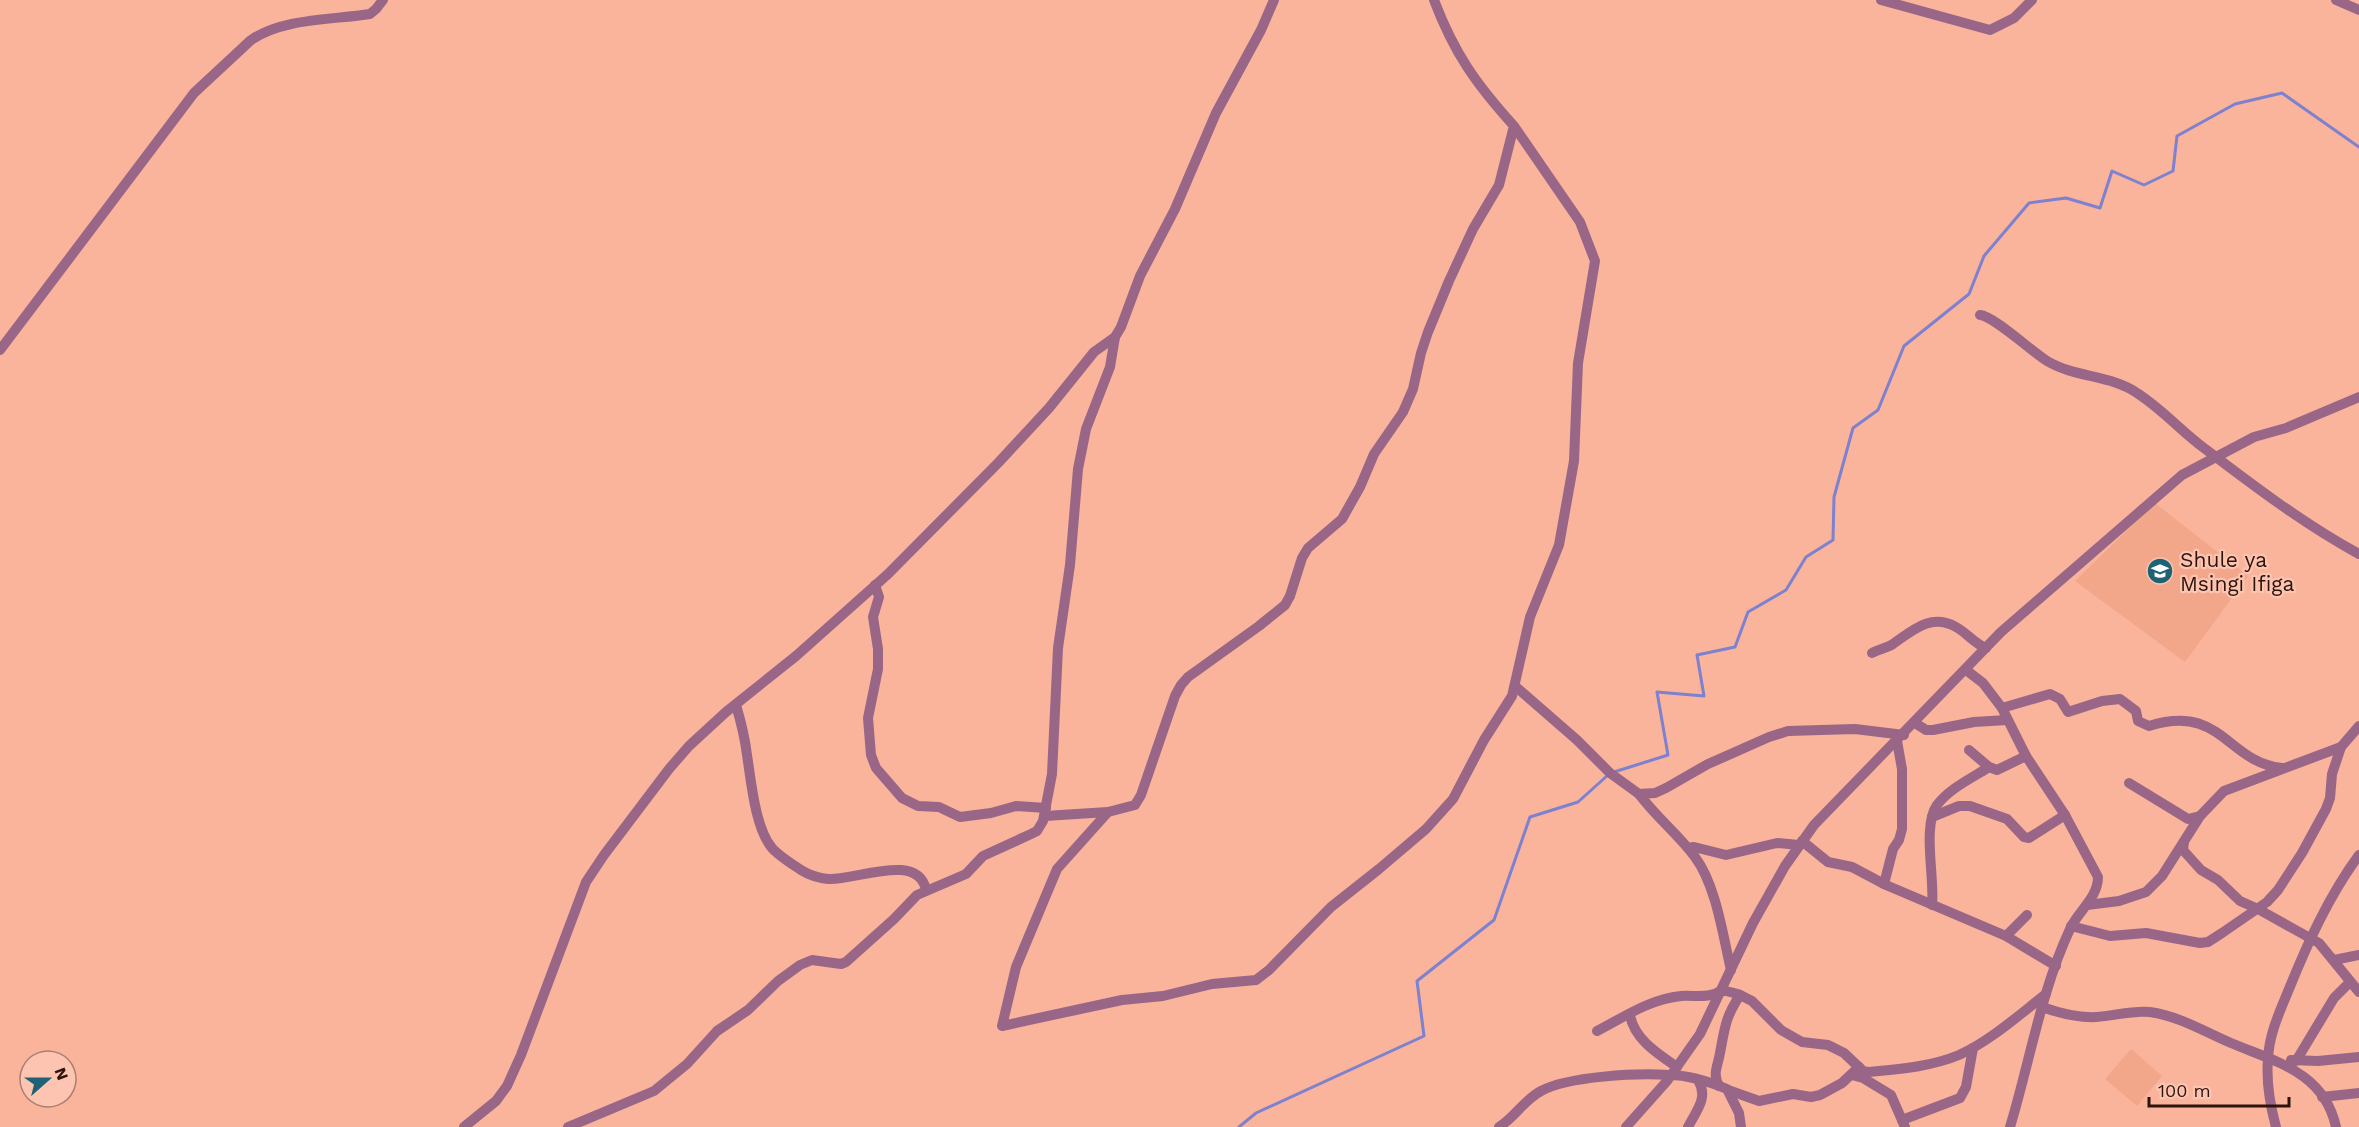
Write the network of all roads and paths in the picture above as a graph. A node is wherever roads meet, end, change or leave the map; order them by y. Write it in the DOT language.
graph roads {
  1 [pos="383,0"];
  2 [pos="1274,0"];
  3 [pos="1434,0"];
  4 [pos="1881,0"];
  5 [pos="2032,0"];
  6 [pos="2336,0"];
  7 [pos="2359,10"];
  8 [pos="1514,126"];
  9 [pos="1980,315"];
  10 [pos="1115,337"];
  11 [pos="0,350"];
  12 [pos="2359,397"];
  13 [pos="2216,456"];
  14 [pos="2359,554"];
  15 [pos="875,585"];
  16 [pos="1986,648"];
  17 [pos="1872,653"];
  18 [pos="1966,670"];
  19 [pos="1515,686"];
  20 [pos="736,705"];
  21 [pos="2002,708"];
  22 [pos="2007,720"];
  23 [pos="1915,723"];
  24 [pos="2359,726"];
  25 [pos="1900,738"];
  26 [pos="2341,747"];
  27 [pos="1969,750"];
  28 [pos="2026,756"];
  29 [pos="1989,767"];
  30 [pos="2285,769"];
  31 [pos="2129,783"];
  32 [pos="1639,794"];
  33 [pos="1046,812"];
  34 [pos="1108,812"];
  35 [pos="2064,815"];
  36 [pos="2200,816"];
  37 [pos="1932,817"];
  38 [pos="2185,842"];
  39 [pos="1801,843"];
  40 [pos="1688,848"];
  41 [pos="2359,855"];
  42 [pos="1884,884"];
  43 [pos="926,890"];
  44 [pos="1932,905"];
  45 [pos="2087,906"];
  46 [pos="2258,909"];
  47 [pos="2027,915"];
  48 [pos="2071,926"];
  49 [pos="2006,936"];
  50 [pos="2310,937"];
  51 [pos="2359,955"];
  52 [pos="2334,960"];
  53 [pos="2056,966"];
  54 [pos="1731,970"];
  55 [pos="2349,983"];
  56 [pos="1722,990"];
  57 [pos="2359,993"];
  58 [pos="2046,994"];
  59 [pos="1740,995"];
  60 [pos="2042,1007"];
  61 [pos="1629,1015"];
  62 [pos="1597,1031"];
  63 [pos="1972,1048"];
  64 [pos="2268,1055"];
  65 [pos="2359,1057"];
  66 [pos="2296,1062"];
  67 [pos="1674,1071"];
  68 [pos="1856,1071"];
  69 [pos="1698,1080"];
  70 [pos="1723,1088"];
  71 [pos="2359,1093"];
  72 [pos="2322,1097"];
  73 [pos="1904,1123"];
  74 [pos="464,1127"];
  75 [pos="568,1127"];
  76 [pos="1499,1127"];
  77 [pos="1626,1127"];
  78 [pos="1688,1127"];
  79 [pos="1741,1127"];
  80 [pos="2010,1127"];
  81 [pos="2276,1127"];
  82 [pos="2336,1127"];
  1 -- 11 [label="street"];
  2 -- 10 [label="street"];
  3 -- 8 [label="street"];
  4 -- 5 [label="street"];
  6 -- 7 [label="street"];
  8 -- 19 [label="street"];
  8 -- 34 [label="street"];
  9 -- 13 [label="street"];
  10 -- 15 [label="street"];
  10 -- 33 [label="street"];
  12 -- 13 [label="street"];
  13 -- 14 [label="street"];
  13 -- 16 [label="street"];
  15 -- 20 [label="street"];
  15 -- 33 [label="street"];
  16 -- 17 [label="street"];
  16 -- 18 [label="street"];
  18 -- 21 [label="street"];
  18 -- 23 [label="street"];
  19 -- 32 [label="street"];
  19 -- 34 [label="street"];
  20 -- 43 [label="street"];
  20 -- 74 [label="street"];
  21 -- 22 [label="street"];
  21 -- 30 [label="street"];
  22 -- 23 [label="street"];
  22 -- 28 [label="street"];
  23 -- 25 [label="street"];
  24 -- 26 [label="street"];
  25 -- 32 [label="street"];
  25 -- 39 [label="street"];
  25 -- 42 [label="street"];
  26 -- 30 [label="street"];
  26 -- 46 [label="street"];
  27 -- 29 [label="street"];
  28 -- 29 [label="street"];
  28 -- 35 [label="street"];
  29 -- 37 [label="street"];
  30 -- 36 [label="street"];
  31 -- 36 [label="street"];
  32 -- 40 [label="street"];
  33 -- 34 [label="street"];
  33 -- 43 [label="street"];
  35 -- 37 [label="street"];
  35 -- 45 [label="street"];
  36 -- 38 [label="street"];
  37 -- 44 [label="street"];
  38 -- 45 [label="street"];
  38 -- 46 [label="street"];
  39 -- 40 [label="street"];
  39 -- 42 [label="street"];
  39 -- 54 [label="street"];
  40 -- 54 [label="street"];
  41 -- 50 [label="street"];
  42 -- 44 [label="street"];
  43 -- 75 [label="street"];
  44 -- 49 [label="street"];
  45 -- 48 [label="street"];
  46 -- 48 [label="street"];
  46 -- 50 [label="street"];
  47 -- 49 [label="street"];
  48 -- 53 [label="street"];
  49 -- 53 [label="street"];
  50 -- 52 [label="street"];
  50 -- 64 [label="street"];
  51 -- 52 [label="street"];
  52 -- 55 [label="street"];
  53 -- 58 [label="street"];
  54 -- 56 [label="street"];
  55 -- 57 [label="street"];
  55 -- 66 [label="street"];
  56 -- 59 [label="street"];
  56 -- 61 [label="street"];
  56 -- 67 [label="street"];
  58 -- 60 [label="street"];
  58 -- 63 [label="street"];
  59 -- 68 [label="street"];
  59 -- 70 [label="street"];
  60 -- 64 [label="street"];
  60 -- 80 [label="street"];
  61 -- 62 [label="street"];
  61 -- 67 [label="street"];
  63 -- 68 [label="street"];
  63 -- 73 [label="street"];
  64 -- 66 [label="street"];
  64 -- 72 [label="street"];
  64 -- 81 [label="street"];
  65 -- 66 [label="street"];
  67 -- 69 [label="street"];
  67 -- 76 [label="street"];
  67 -- 77 [label="street"];
  68 -- 70 [label="street"];
  68 -- 73 [label="street"];
  69 -- 70 [label="street"];
  69 -- 78 [label="street"];
  70 -- 79 [label="street"];
  71 -- 72 [label="street"];
  72 -- 82 [label="street"];
}
